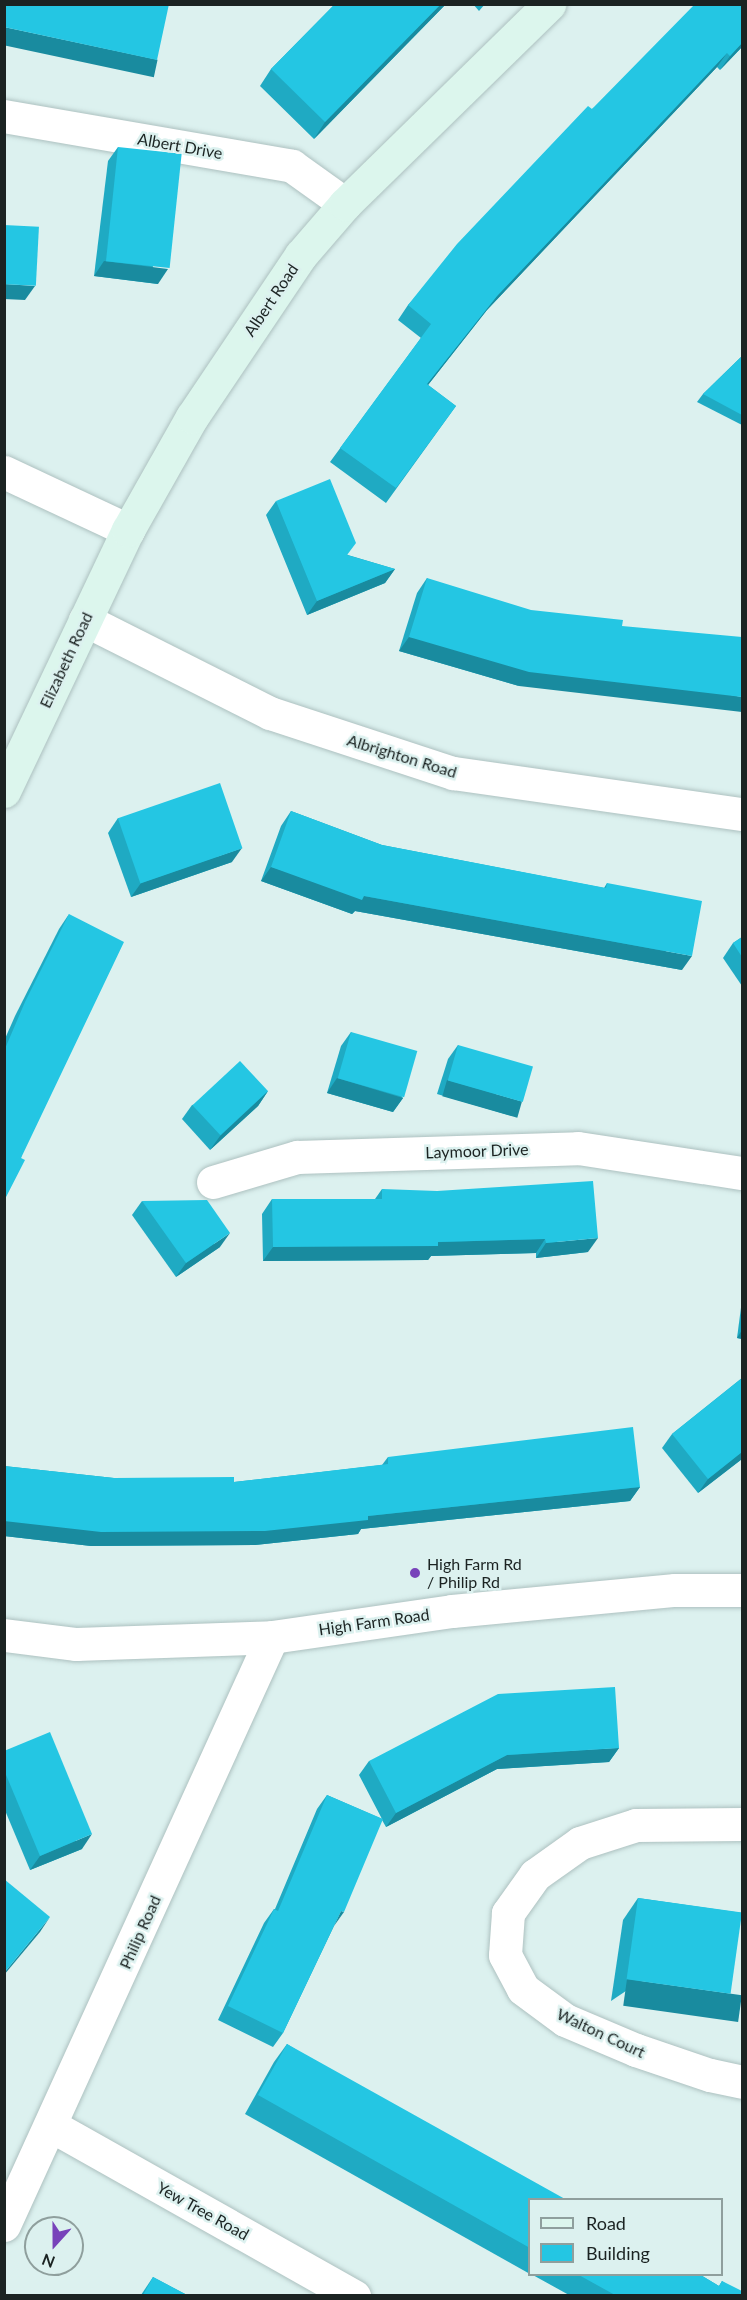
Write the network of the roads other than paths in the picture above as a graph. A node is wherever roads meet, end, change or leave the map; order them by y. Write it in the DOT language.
graph roads {
  1 [pos="549,4"];
  2 [pos="4,116"];
  3 [pos="345,204"];
  4 [pos="4,472"];
  5 [pos="128,530"];
  6 [pos="85,620"];
  7 [pos="4,790"];
  8 [pos="742,814"];
  9 [pos="742,1173"];
  10 [pos="213,1182"];
  11 [pos="742,1590"];
  12 [pos="4,1635"];
  13 [pos="272,1637"];
  14 [pos="742,1824"];
  15 [pos="742,2082"];
  16 [pos="52,2126"];
  17 [pos="4,2225"];
  18 [pos="354,2295"];
  1 -- 3 [label="street, Albert Road"];
  2 -- 3 [label="street, Albert Drive"];
  3 -- 5 [label="street, Albert Road"];
  4 -- 5 [label="street"];
  5 -- 6 [label="street, Elizabeth Road"];
  6 -- 7 [label="street, Elizabeth Road"];
  6 -- 8 [label="street, Albrighton Road"];
  9 -- 10 [label="street, Laymoor Drive"];
  11 -- 13 [label="street, High Farm Road"];
  12 -- 13 [label="street, High Farm Road"];
  13 -- 16 [label="street, Philip Road"];
  14 -- 15 [label="street, Walton Court"];
  16 -- 17 [label="street, Philip Road"];
  16 -- 18 [label="street, Yew Tree Road"];
}
